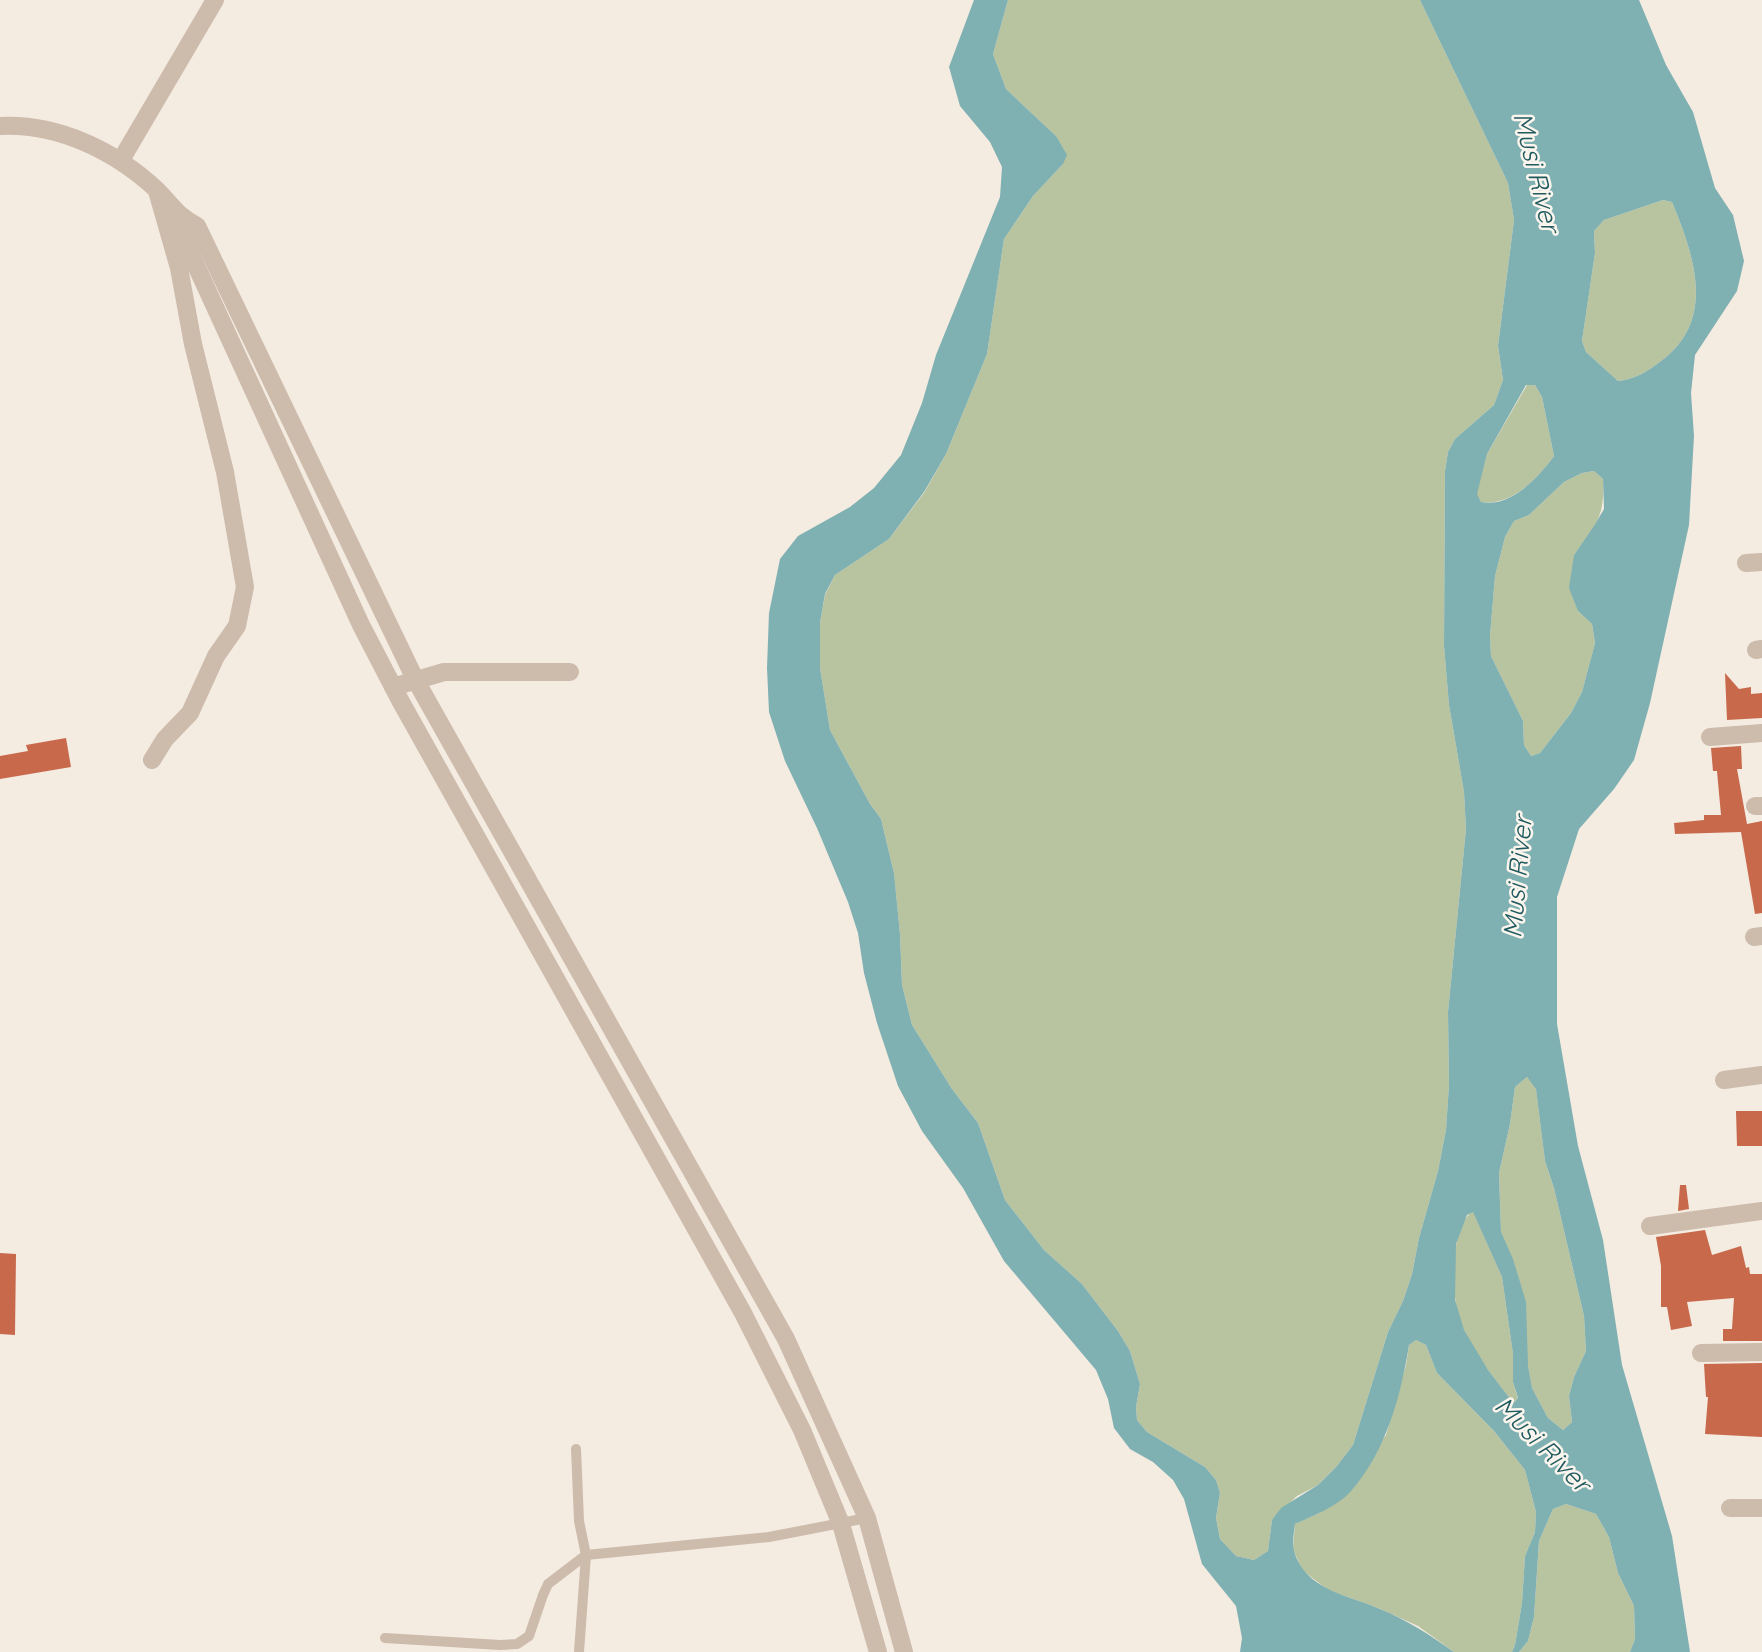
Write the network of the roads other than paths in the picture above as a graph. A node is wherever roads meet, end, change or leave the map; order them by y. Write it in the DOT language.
graph roads {
  1 [pos="215,0"];
  2 [pos="0,126"];
  3 [pos="121,160"];
  4 [pos="157,191"];
  5 [pos="182,219"];
  6 [pos="570,672"];
  7 [pos="415,679"];
  8 [pos="393,687"];
  9 [pos="1762,733"];
  10 [pos="1710,737"];
  11 [pos="152,760"];
  12 [pos="1762,1075"];
  13 [pos="1724,1080"];
  14 [pos="1762,1212"];
  15 [pos="1650,1226"];
  16 [pos="1762,1352"];
  17 [pos="1702,1353"];
  18 [pos="576,1448"];
  19 [pos="1730,1508"];
  20 [pos="1762,1508"];
  21 [pos="867,1518"];
  22 [pos="841,1524"];
  23 [pos="586,1556"];
  24 [pos="385,1638"];
  25 [pos="579,1652"];
  26 [pos="878,1652"];
  27 [pos="904,1652"];
  1 -- 3 [label="street"];
  2 -- 3 [label="street"];
  3 -- 4 [label="street"];
  4 -- 5 [label="street"];
  4 -- 11 [label="street"];
  5 -- 7 [label="street"];
  5 -- 8 [label="street"];
  6 -- 7 [label="street"];
  7 -- 8 [label="street"];
  7 -- 21 [label="street"];
  8 -- 22 [label="street"];
  9 -- 10 [label="street"];
  12 -- 13 [label="street"];
  14 -- 15 [label="street"];
  16 -- 17 [label="street"];
  18 -- 23 [label="lane"];
  19 -- 20 [label="street"];
  21 -- 22 [label="lane"];
  21 -- 27 [label="street"];
  22 -- 23 [label="lane"];
  22 -- 26 [label="street"];
  23 -- 24 [label="lane"];
  23 -- 25 [label="lane"];
}
